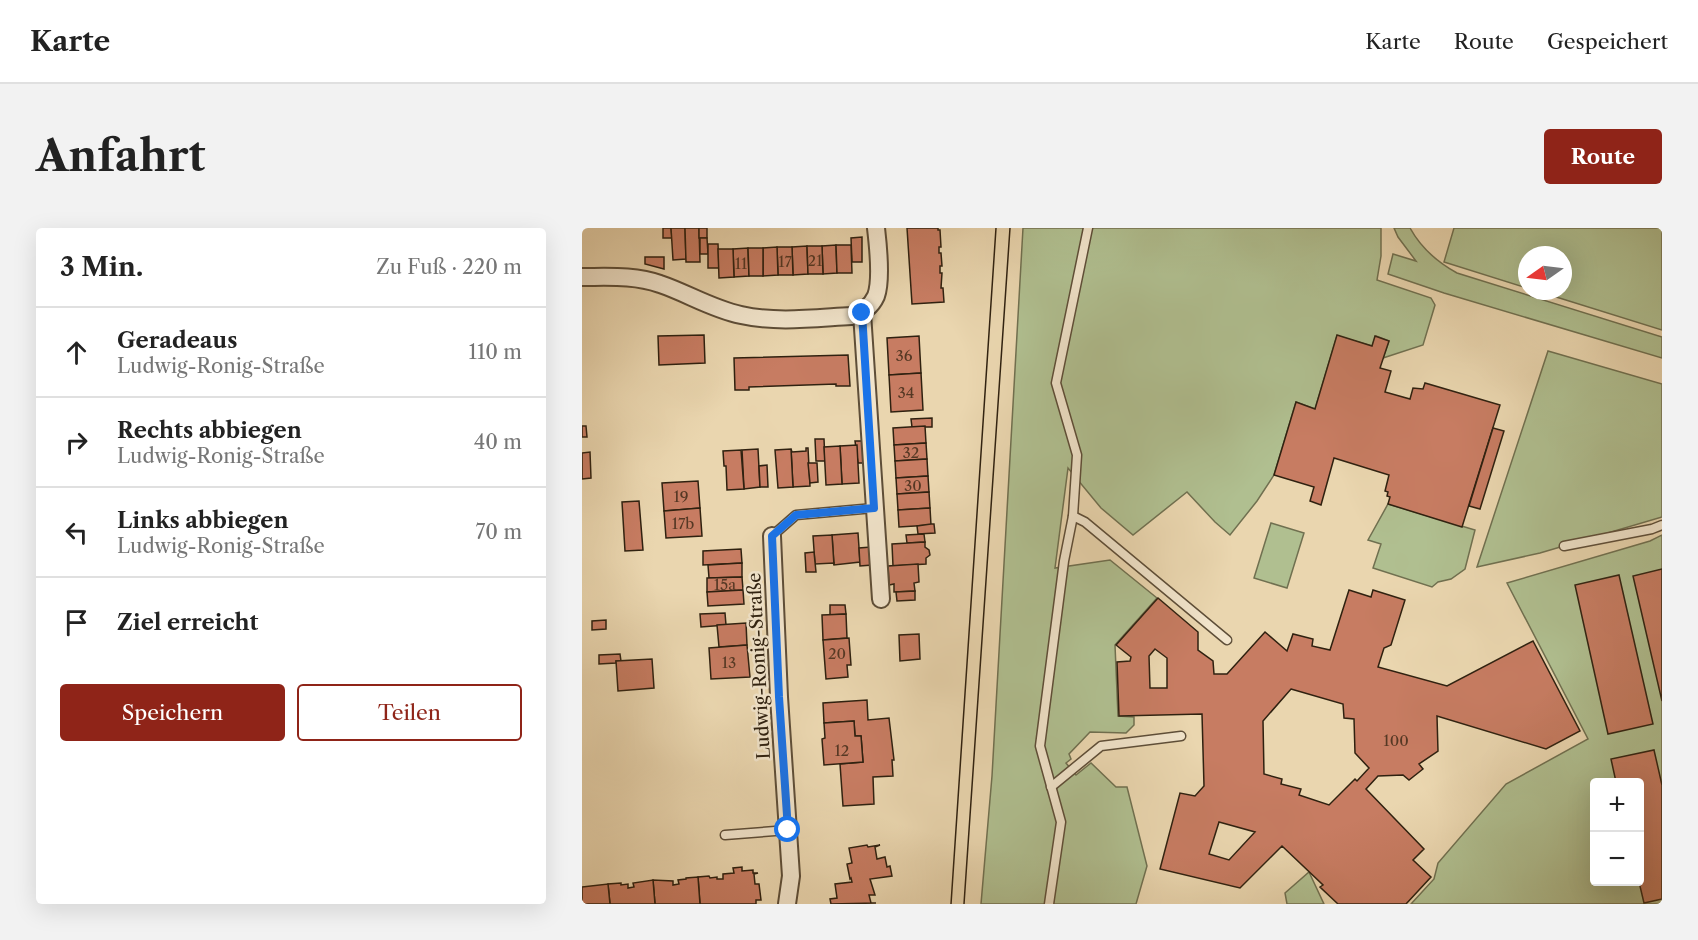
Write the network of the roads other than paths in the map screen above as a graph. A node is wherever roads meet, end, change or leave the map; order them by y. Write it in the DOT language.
graph roads {
  1 [pos="876,228"];
  2 [pos="1088,228"];
  3 [pos="582,277"];
  4 [pos="862,313"];
  5 [pos="874,508"];
  6 [pos="1073,516"];
  7 [pos="1662,525"];
  8 [pos="772,536"];
  9 [pos="1564,546"];
  10 [pos="880,599"];
  11 [pos="1227,640"];
  12 [pos="1181,736"];
  13 [pos="1051,787"];
  14 [pos="788,830"];
  15 [pos="725,835"];
  16 [pos="788,904"];
  17 [pos="1048,904"];
  1 -- 4 [label="street"];
  2 -- 6 [label="lane"];
  3 -- 4 [label="street"];
  4 -- 5 [label="street"];
  5 -- 8 [label="lane, Ludwig-Ronig-Straße"];
  5 -- 10 [label="street"];
  6 -- 11 [label="lane"];
  6 -- 13 [label="lane"];
  7 -- 9 [label="lane"];
  8 -- 14 [label="street, Ludwig-Ronig-Straße"];
  12 -- 13 [label="lane"];
  13 -- 17 [label="lane"];
  14 -- 15 [label="lane"];
  14 -- 16 [label="street, Ludwig-Ronig-Straße"];
}
